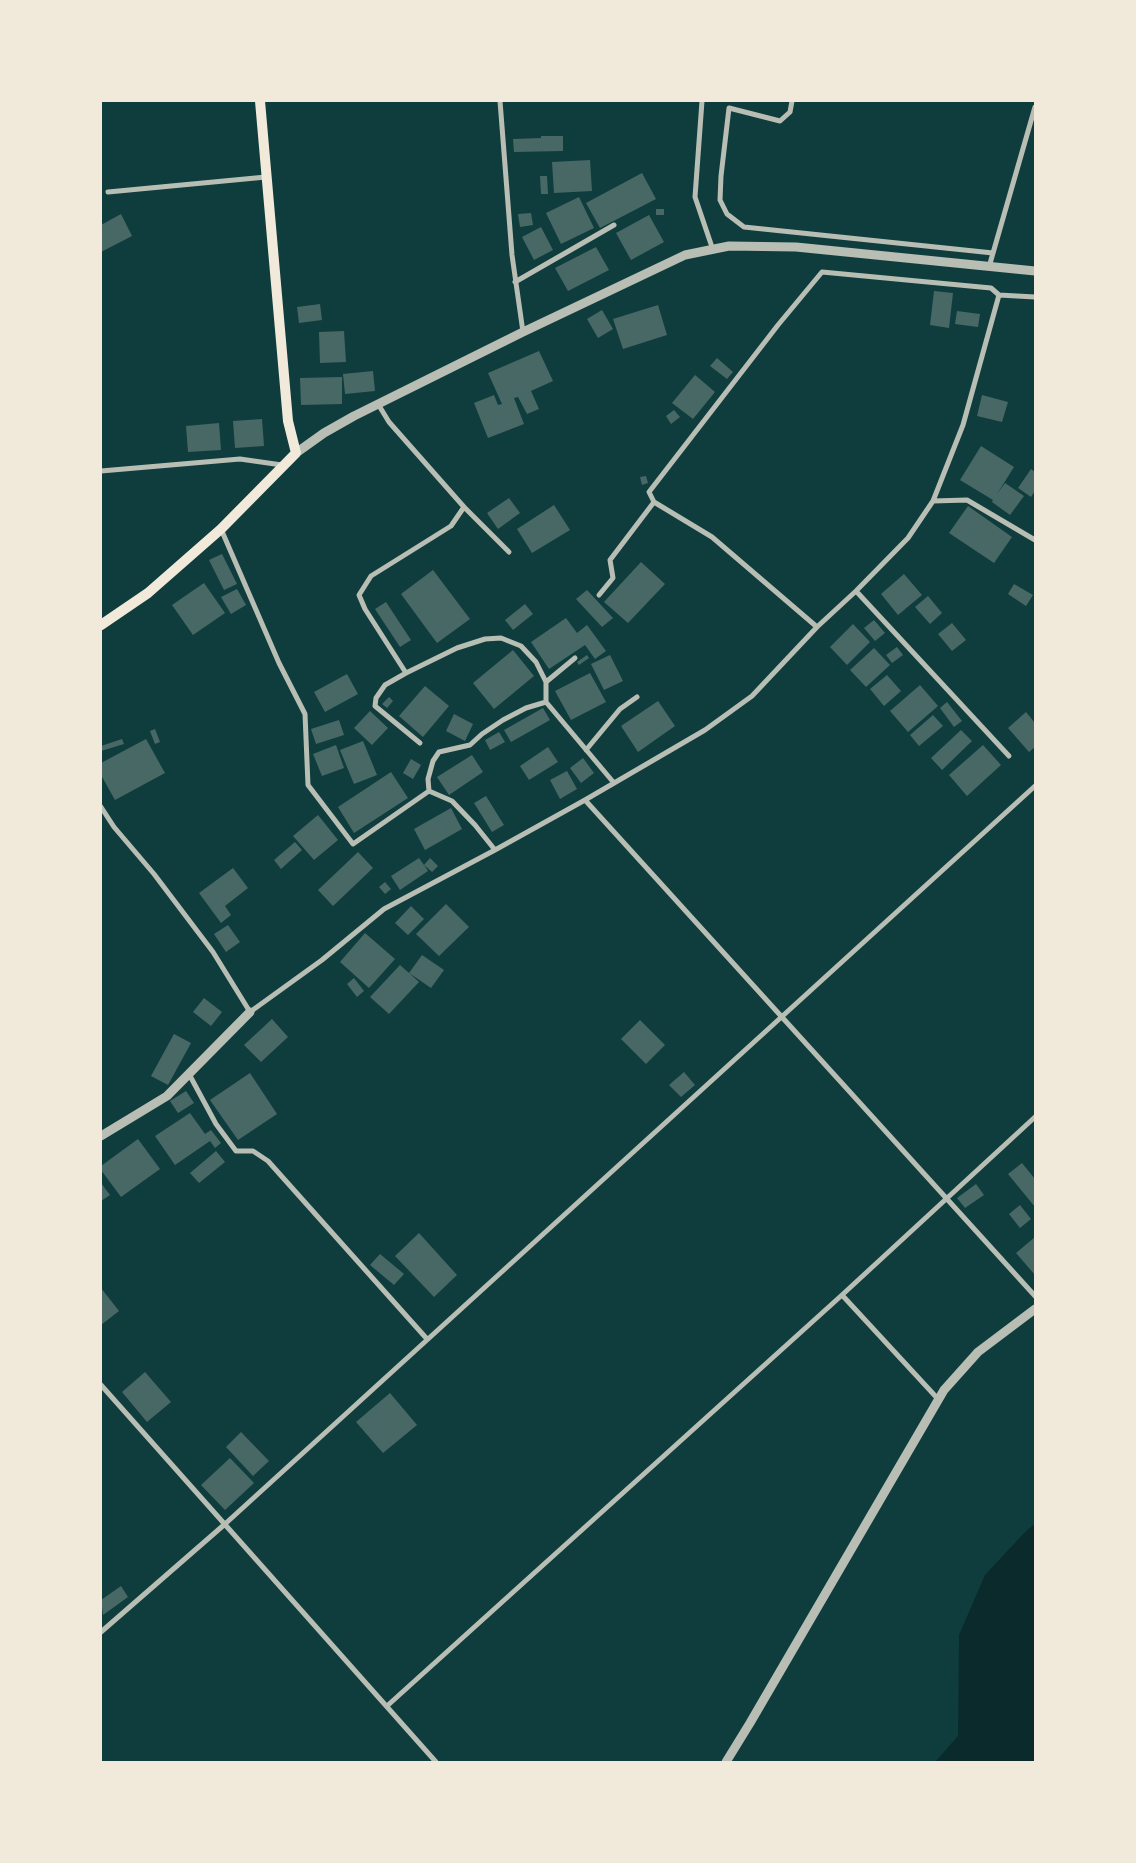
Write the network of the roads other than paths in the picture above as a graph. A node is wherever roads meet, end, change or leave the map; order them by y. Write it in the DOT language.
graph roads {
  1 [pos="260,101"];
  2 [pos="500,101"];
  3 [pos="702,101"];
  4 [pos="792,101"];
  5 [pos="1035,107"];
  6 [pos="267,177"];
  7 [pos="108,192"];
  8 [pos="614,225"];
  9 [pos="713,250"];
  10 [pos="994,252"];
  11 [pos="989,267"];
  12 [pos="1035,271"];
  13 [pos="515,282"];
  14 [pos="999,295"];
  15 [pos="1035,296"];
  16 [pos="523,332"];
  17 [pos="378,404"];
  18 [pos="296,454"];
  19 [pos="285,466"];
  20 [pos="101,471"];
  21 [pos="933,500"];
  22 [pos="654,502"];
  23 [pos="464,507"];
  24 [pos="221,529"];
  25 [pos="1035,540"];
  26 [pos="509,552"];
  27 [pos="856,591"];
  28 [pos="599,595"];
  29 [pos="101,625"];
  30 [pos="817,627"];
  31 [pos="574,658"];
  32 [pos="406,673"];
  33 [pos="546,682"];
  34 [pos="638,697"];
  35 [pos="546,702"];
  36 [pos="420,744"];
  37 [pos="586,750"];
  38 [pos="1009,756"];
  39 [pos="614,783"];
  40 [pos="1035,786"];
  41 [pos="429,791"];
  42 [pos="585,800"];
  43 [pos="101,807"];
  44 [pos="495,850"];
  45 [pos="250,1012"];
  46 [pos="782,1015"];
  47 [pos="188,1074"];
  48 [pos="1035,1117"];
  49 [pos="101,1136"];
  50 [pos="946,1197"];
  51 [pos="842,1295"];
  52 [pos="1035,1296"];
  53 [pos="1035,1309"];
  54 [pos="427,1339"];
  55 [pos="101,1386"];
  56 [pos="938,1399"];
  57 [pos="225,1524"];
  58 [pos="101,1632"];
  59 [pos="387,1706"];
  60 [pos="436,1762"];
  61 [pos="726,1762"];
  1 -- 6 [label="main road"];
  2 -- 13 [label="street"];
  3 -- 9 [label="street"];
  4 -- 10 [label="street"];
  5 -- 10 [label="street"];
  6 -- 7 [label="street"];
  6 -- 18 [label="main road"];
  8 -- 13 [label="street"];
  9 -- 11 [label="street"];
  9 -- 16 [label="street"];
  10 -- 11 [label="street"];
  11 -- 12 [label="street"];
  13 -- 16 [label="street"];
  14 -- 15 [label="street"];
  14 -- 21 [label="street"];
  14 -- 22 [label="street"];
  16 -- 17 [label="street"];
  17 -- 18 [label="street"];
  17 -- 23 [label="street"];
  18 -- 19 [label="main road"];
  19 -- 20 [label="street"];
  19 -- 24 [label="main road"];
  21 -- 25 [label="street"];
  21 -- 27 [label="street"];
  22 -- 28 [label="street"];
  22 -- 30 [label="street"];
  23 -- 26 [label="street"];
  23 -- 32 [label="street"];
  24 -- 29 [label="main road"];
  24 -- 41 [label="street"];
  27 -- 30 [label="street"];
  27 -- 38 [label="street"];
  30 -- 39 [label="street"];
  31 -- 33 [label="street"];
  32 -- 33 [label="street"];
  32 -- 36 [label="street"];
  33 -- 35 [label="street"];
  34 -- 37 [label="street"];
  35 -- 37 [label="street"];
  35 -- 41 [label="street"];
  37 -- 39 [label="street"];
  39 -- 42 [label="street"];
  40 -- 46 [label="street"];
  41 -- 44 [label="street"];
  42 -- 44 [label="street"];
  42 -- 46 [label="street"];
  43 -- 45 [label="street"];
  44 -- 45 [label="street"];
  45 -- 47 [label="street"];
  46 -- 50 [label="street"];
  46 -- 54 [label="street"];
  47 -- 49 [label="street"];
  47 -- 54 [label="street"];
  48 -- 50 [label="street"];
  50 -- 51 [label="street"];
  50 -- 52 [label="street"];
  51 -- 56 [label="street"];
  51 -- 59 [label="street"];
  53 -- 56 [label="street"];
  54 -- 57 [label="street"];
  55 -- 57 [label="street"];
  56 -- 61 [label="street"];
  57 -- 58 [label="street"];
  57 -- 59 [label="street"];
  59 -- 60 [label="street"];
}
